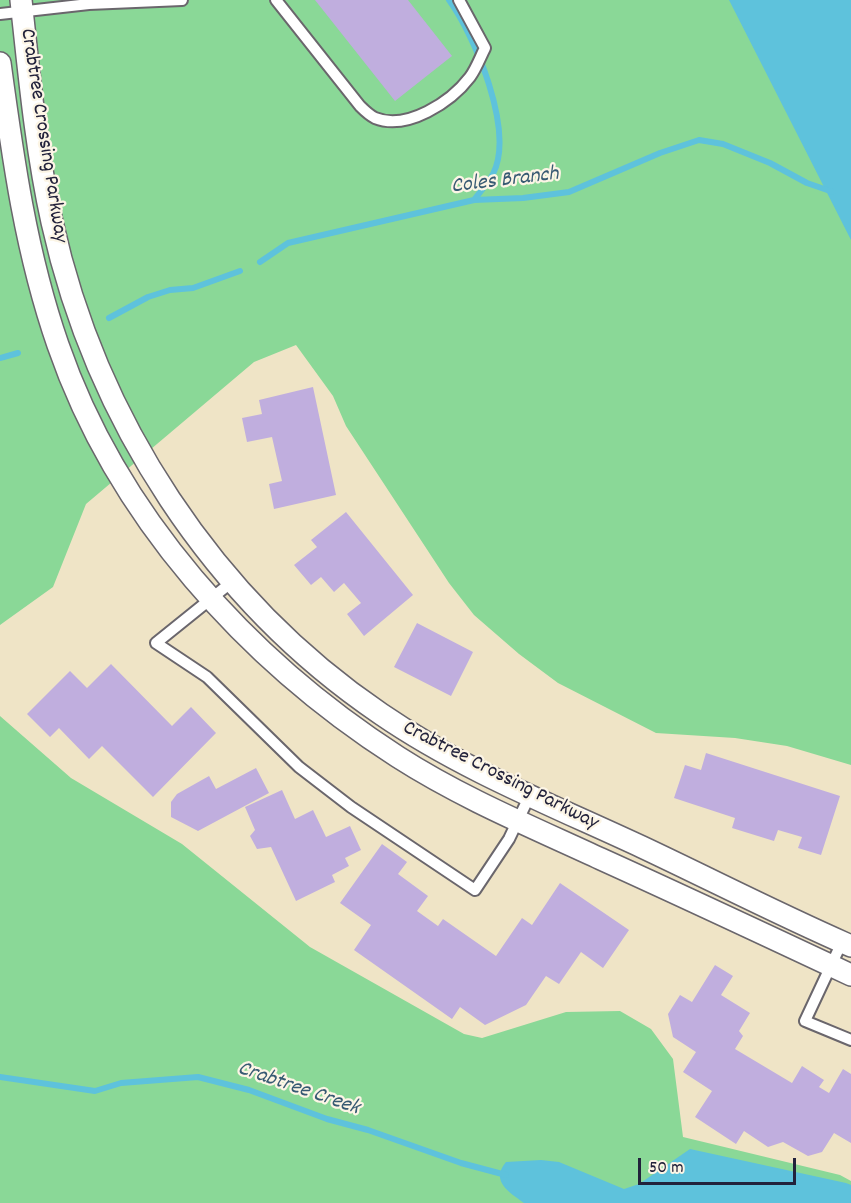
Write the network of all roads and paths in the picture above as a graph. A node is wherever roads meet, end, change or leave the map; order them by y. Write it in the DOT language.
graph roads {
  1 [pos="182,0"];
  2 [pos="276,0"];
  3 [pos="459,0"];
  4 [pos="22,6"];
  5 [pos="0,14"];
  6 [pos="0,63"];
  7 [pos="232,581"];
  8 [pos="210,600"];
  9 [pos="530,795"];
  10 [pos="518,821"];
  11 [pos="847,944"];
  12 [pos="831,966"];
  13 [pos="851,975"];
  14 [pos="851,1040"];
  1 -- 4 [label="lane"];
  2 -- 3 [label="lane"];
  4 -- 5 [label="lane"];
  4 -- 7 [label="street, Crabtree Crossing Parkway"];
  6 -- 8 [label="street, Crabtree Crossing Parkway"];
  7 -- 8 [label="lane"];
  7 -- 9 [label="street, Crabtree Crossing Parkway"];
  8 -- 10 [label="street, Crabtree Crossing Parkway"];
  8 -- 10 [label="lane"];
  9 -- 10 [label="lane"];
  9 -- 11 [label="street, Crabtree Crossing Parkway"];
  10 -- 12 [label="street, Crabtree Crossing Parkway"];
  11 -- 12 [label="lane"];
  12 -- 13 [label="street, Crabtree Crossing Parkway"];
  12 -- 14 [label="lane"];
}
